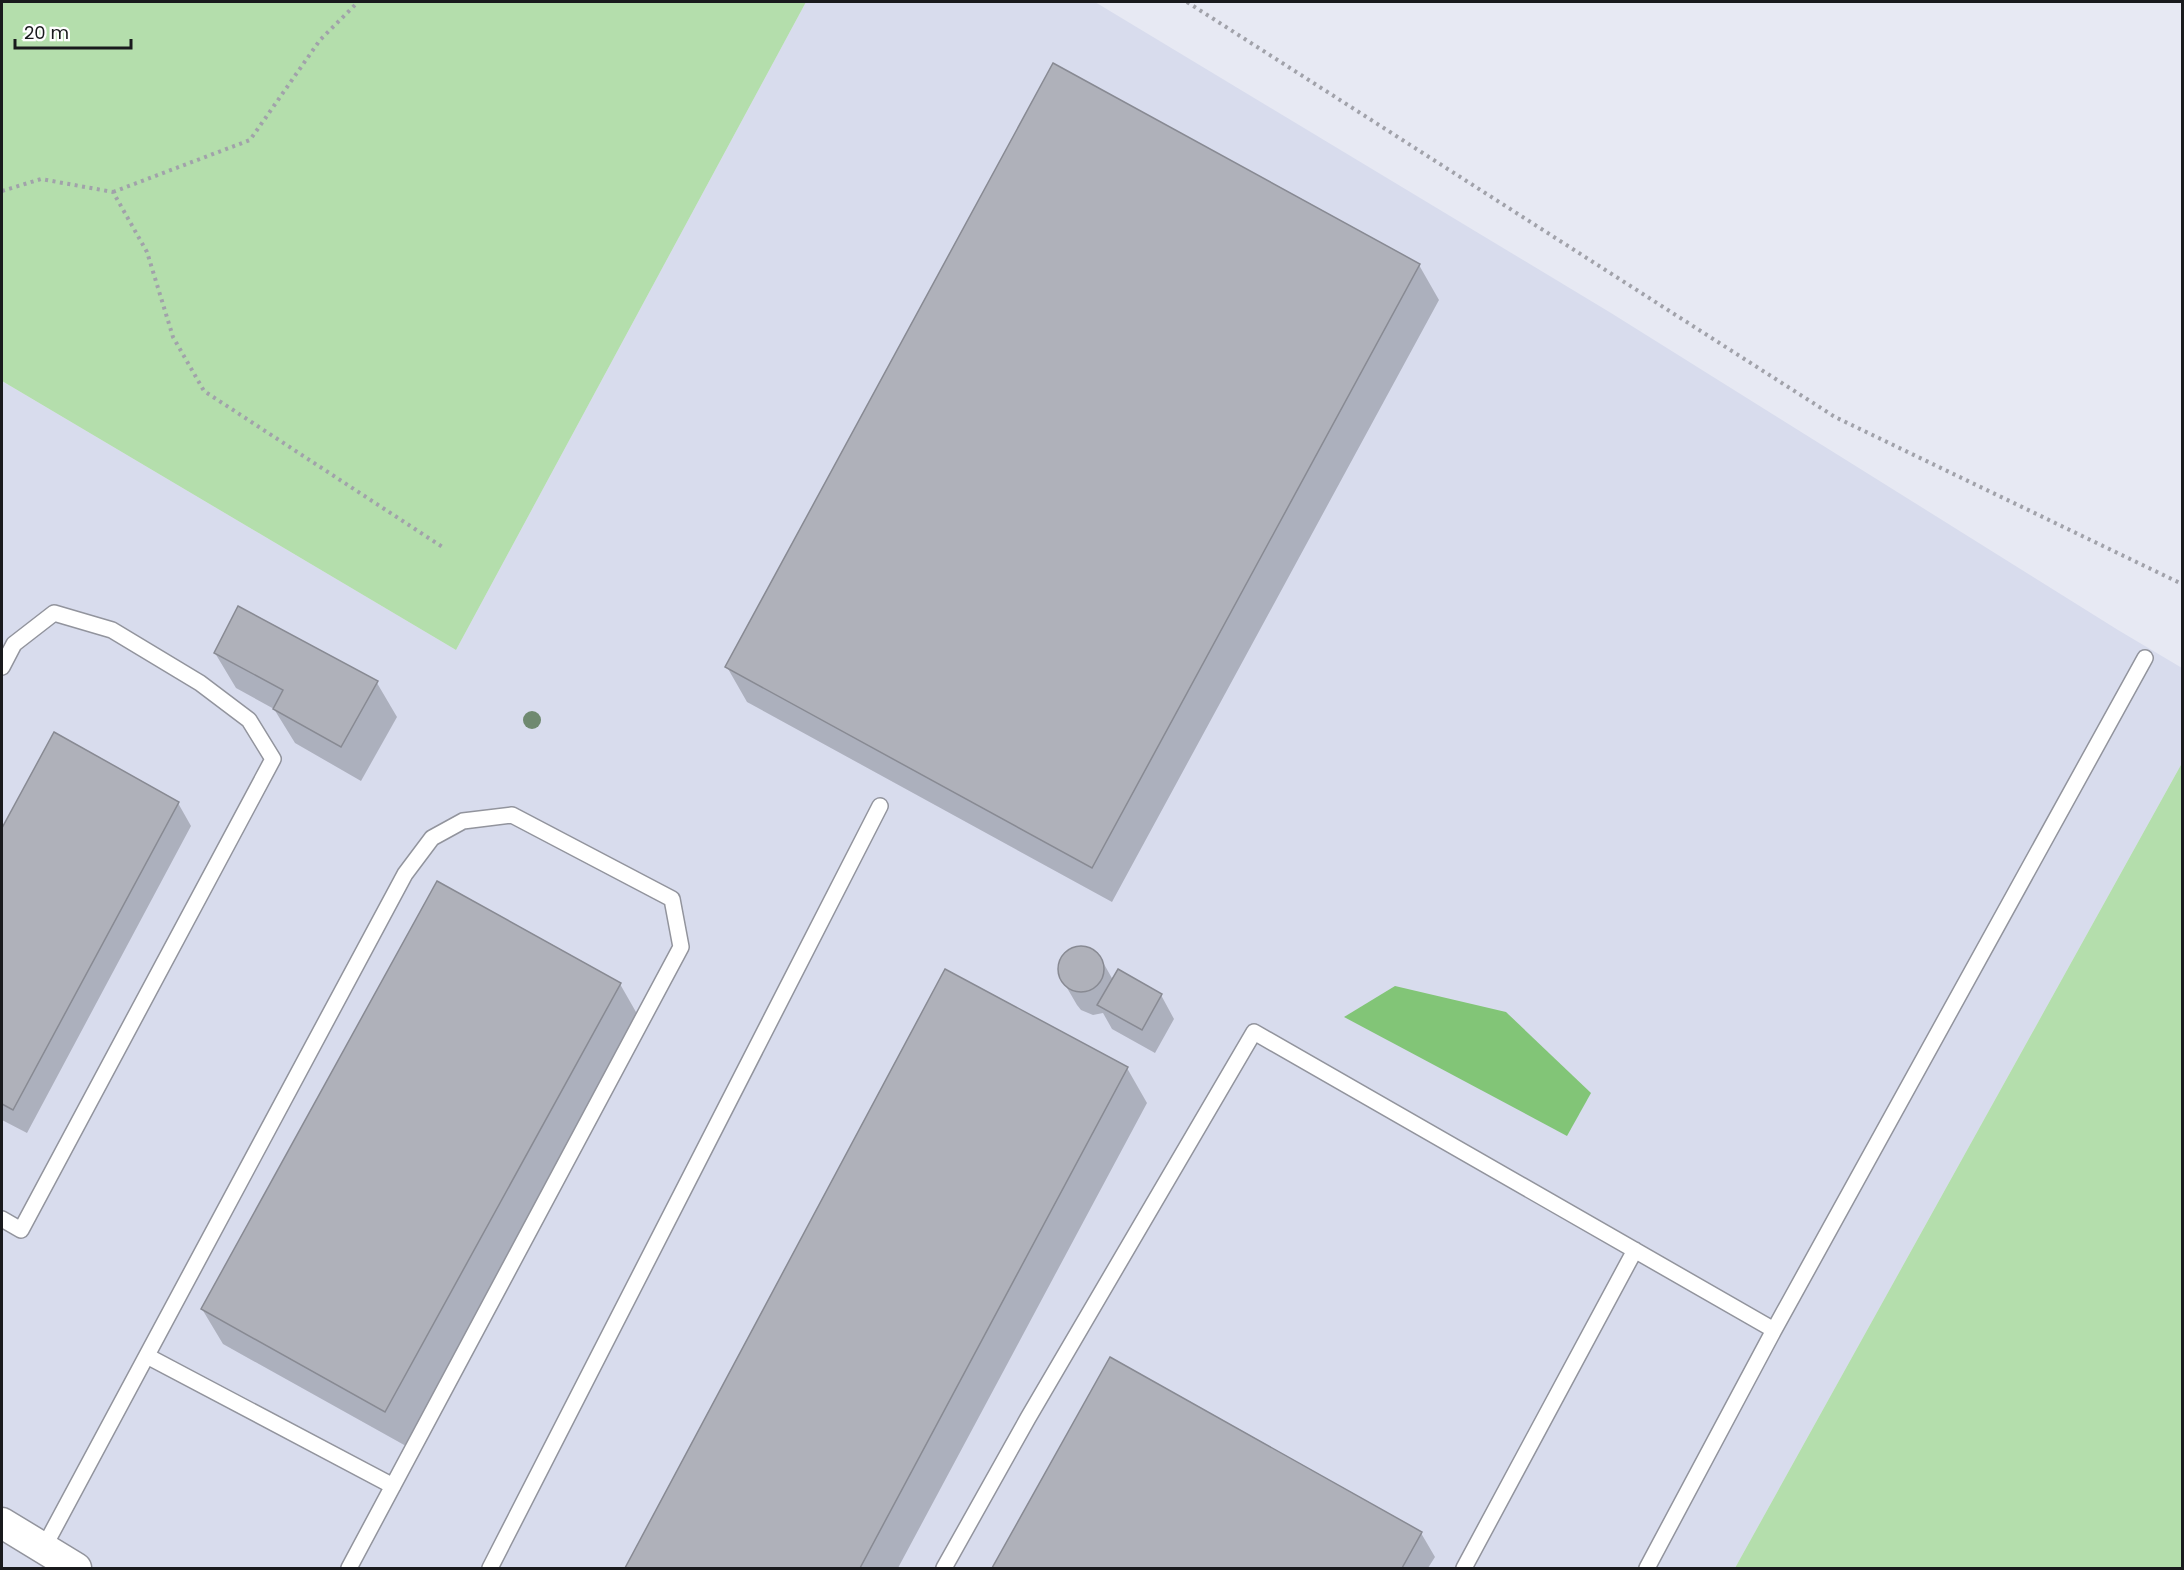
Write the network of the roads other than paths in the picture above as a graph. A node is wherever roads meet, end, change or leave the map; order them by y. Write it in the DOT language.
graph roads {
  1 [pos="2145,658"];
  2 [pos="2,667"];
  3 [pos="880,806"];
  4 [pos="2,1219"];
  5 [pos="1635,1251"];
  6 [pos="1774,1330"];
  7 [pos="147,1356"];
  8 [pos="393,1486"];
  9 [pos="2,1524"];
  10 [pos="43,1549"];
  11 [pos="76,1569"];
  12 [pos="349,1569"];
  13 [pos="490,1569"];
  14 [pos="944,1569"];
  15 [pos="1464,1569"];
  16 [pos="1647,1569"];
  1 -- 6 [label="lane"];
  2 -- 4 [label="lane"];
  3 -- 13 [label="lane"];
  5 -- 6 [label="lane"];
  5 -- 14 [label="lane"];
  5 -- 15 [label="lane"];
  6 -- 16 [label="lane"];
  7 -- 8 [label="lane"];
  7 -- 8 [label="lane"];
  7 -- 10 [label="lane"];
  8 -- 12 [label="lane"];
  9 -- 10 [label="street"];
  10 -- 11 [label="street"];
}
